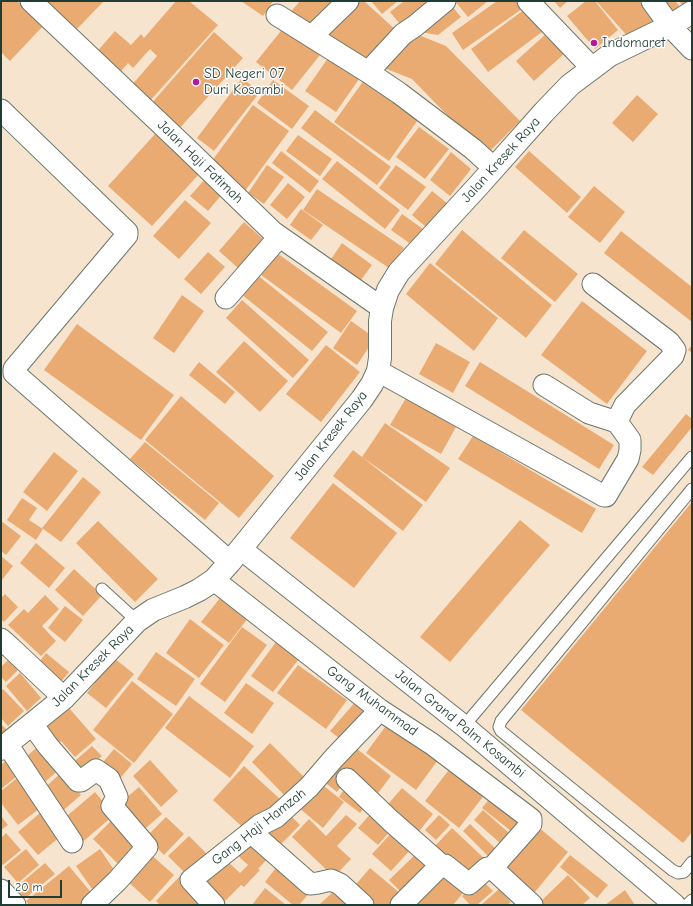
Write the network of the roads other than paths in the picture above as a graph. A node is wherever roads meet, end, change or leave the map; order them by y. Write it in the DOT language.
graph roads {
  1 [pos="31,1"];
  2 [pos="348,1"];
  3 [pos="445,1"];
  4 [pos="528,1"];
  5 [pos="652,1"];
  6 [pos="692,12"];
  7 [pos="277,15"];
  8 [pos="670,26"];
  9 [pos="312,36"];
  10 [pos="692,49"];
  11 [pos="592,68"];
  12 [pos="368,72"];
  13 [pos="1,110"];
  14 [pos="494,168"];
  15 [pos="279,237"];
  16 [pos="593,284"];
  17 [pos="226,298"];
  18 [pos="382,308"];
  19 [pos="378,371"];
  20 [pos="544,385"];
  21 [pos="618,422"];
  22 [pos="692,457"];
  23 [pos="692,489"];
  24 [pos="235,555"];
  25 [pos="214,580"];
  26 [pos="102,589"];
  27 [pos="137,621"];
  28 [pos="1,639"];
  29 [pos="64,698"];
  30 [pos="380,710"];
  31 [pos="32,724"];
  32 [pos="464,726"];
  33 [pos="4,747"];
  34 [pos="337,768"];
  35 [pos="252,833"];
  36 [pos="72,842"];
  37 [pos="692,862"];
  38 [pos="441,865"];
  39 [pos="492,868"];
  40 [pos="1,890"];
  41 [pos="692,900"];
  42 [pos="15,905"];
  43 [pos="92,905"];
  44 [pos="214,905"];
  45 [pos="363,905"];
  46 [pos="401,905"];
  47 [pos="532,905"];
  48 [pos="674,905"];
  49 [pos="688,905"];
  1 -- 15 [label="street, Jalan Haji Fatimah"];
  2 -- 9 [label="street"];
  3 -- 12 [label="street"];
  4 -- 11 [label="street"];
  5 -- 8 [label="street"];
  6 -- 8 [label="street, Jalan Kresek Raya"];
  7 -- 9 [label="street"];
  8 -- 10 [label="street"];
  8 -- 11 [label="street, Jalan Kresek Raya"];
  9 -- 12 [label="street"];
  11 -- 14 [label="street, Jalan Kresek Raya"];
  12 -- 14 [label="street"];
  13 -- 24 [label="street, Jalan Grand Palm Kosambi"];
  14 -- 18 [label="street, Jalan Kresek Raya"];
  15 -- 17 [label="street"];
  15 -- 18 [label="street, Jalan Haji Fatimah"];
  16 -- 21 [label="street"];
  18 -- 19 [label="street, Jalan Kresek Raya"];
  19 -- 21 [label="street"];
  19 -- 24 [label="street, Jalan Kresek Raya"];
  20 -- 21 [label="street"];
  22 -- 32 [label="lane"];
  23 -- 37 [label="lane"];
  24 -- 25 [label="street, Jalan Kresek Raya"];
  24 -- 32 [label="street, Jalan Grand Palm Kosambi"];
  25 -- 27 [label="street, Jalan Kresek Raya"];
  25 -- 30 [label="street, Gang Muhammad"];
  26 -- 27 [label="lane"];
  27 -- 29 [label="street, Jalan Kresek Raya"];
  28 -- 29 [label="street"];
  29 -- 31 [label="street, Jalan Kresek Raya"];
  30 -- 34 [label="street, Gang Haji Hamzah"];
  30 -- 39 [label="street, Gang Muhammad"];
  31 -- 33 [label="street, Jalan Kresek Raya"];
  31 -- 43 [label="street"];
  32 -- 48 [label="street, Jalan Grand Palm Kosambi"];
  33 -- 36 [label="street"];
  34 -- 35 [label="street, Gang Haji Hamzah"];
  34 -- 38 [label="street"];
  35 -- 44 [label="street, Gang Haji Hamzah"];
  35 -- 45 [label="street"];
  38 -- 39 [label="street"];
  38 -- 46 [label="street"];
  39 -- 47 [label="street"];
  40 -- 42 [label="street"];
  41 -- 49 [label="lane"];
}
